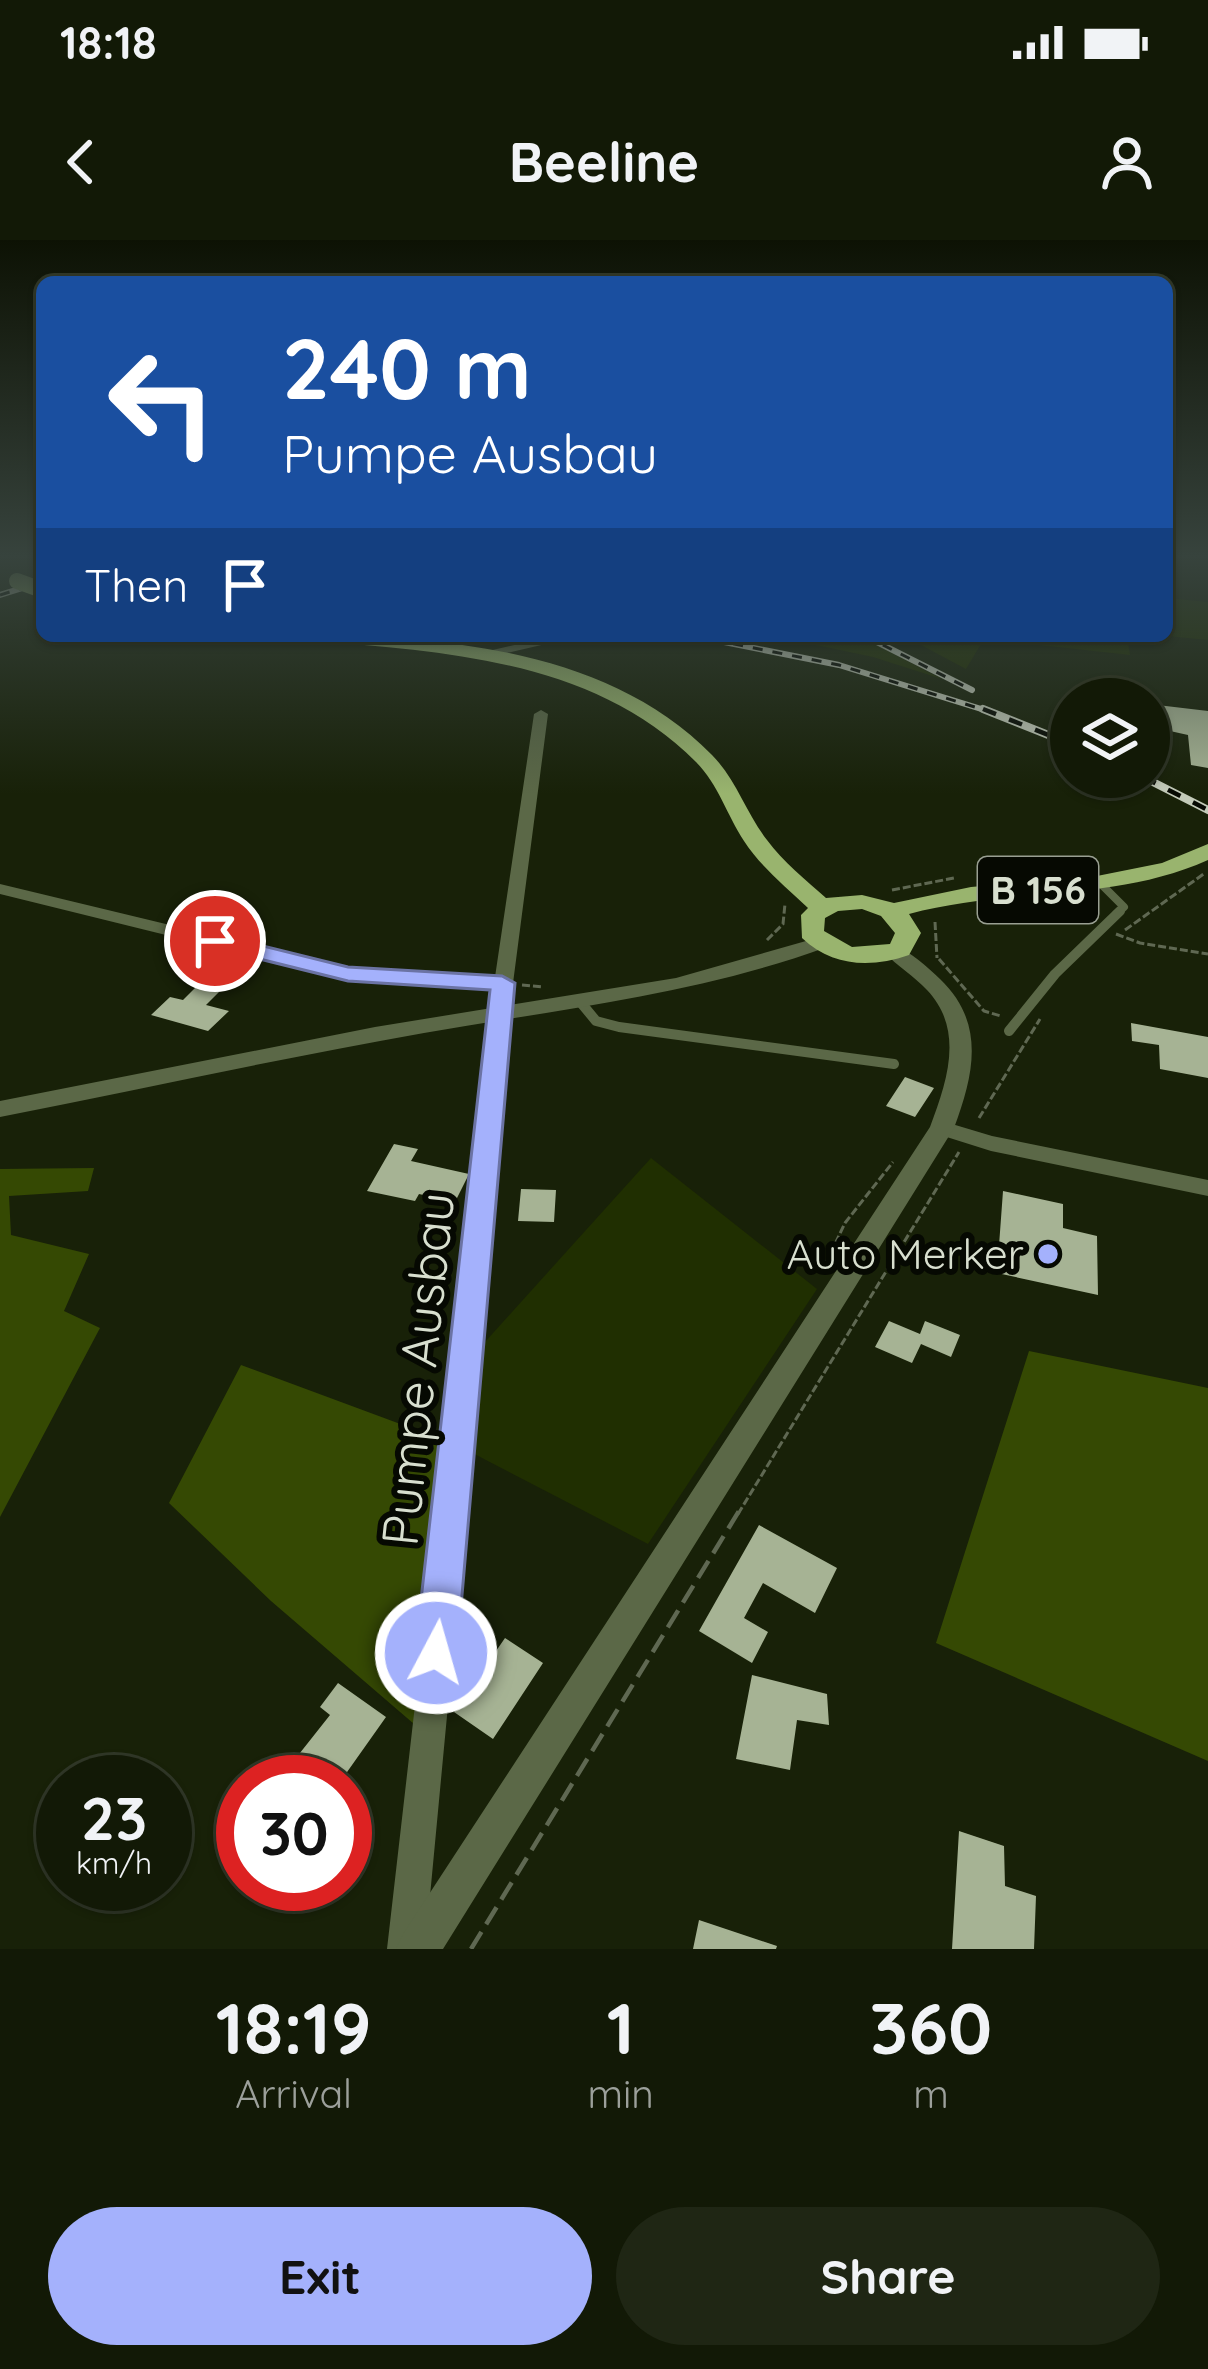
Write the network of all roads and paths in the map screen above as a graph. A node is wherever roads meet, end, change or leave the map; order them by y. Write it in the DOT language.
graph roads {
  1 [pos="374,642"];
  2 [pos="540,642"];
  3 [pos="489,654"];
  4 [pos="541,714"];
  5 [pos="1208,851"];
  6 [pos="1208,872"];
  7 [pos="1103,886"];
  8 [pos="0,889"];
  9 [pos="822,908"];
  10 [pos="892,911"];
  11 [pos="1101,928"];
  12 [pos="1119,935"];
  13 [pos="820,943"];
  14 [pos="1106,947"];
  15 [pos="894,952"];
  16 [pos="1208,954"];
  17 [pos="938,958"];
  18 [pos="502,983"];
  19 [pos="582,1004"];
  20 [pos="499,1014"];
  21 [pos="1043,1015"];
  22 [pos="1017,1021"];
  23 [pos="1009,1031"];
  24 [pos="894,1064"];
  25 [pos="0,1109"];
  26 [pos="955,1132"];
  27 [pos="898,1156"];
  28 [pos="1208,1188"];
  29 [pos="823,1272"];
  30 [pos="406,1949"];
  31 [pos="418,1949"];
  32 [pos="471,1949"];
  1 -- 3 [label="main road"];
  2 -- 3 [label="lane"];
  3 -- 9 [label="main road"];
  4 -- 18 [label="street, Pumpe Ausbau"];
  5 -- 7 [label="main road, B 156"];
  6 -- 12 [label="path"];
  7 -- 10 [label="main road, B 156"];
  7 -- 11 [label="lane"];
  8 -- 18 [label="street"];
  9 -- 10 [label="main road"];
  9 -- 13 [label="main road"];
  10 -- 15 [label="main road"];
  11 -- 12 [label="path"];
  11 -- 22 [label="lane"];
  12 -- 14 [label="path"];
  12 -- 16 [label="path"];
  13 -- 15 [label="main road"];
  13 -- 19 [label="street"];
  15 -- 26 [label="street"];
  17 -- 22 [label="path"];
  18 -- 20 [label="street, Pumpe Ausbau"];
  19 -- 20 [label="street"];
  19 -- 24 [label="lane"];
  20 -- 25 [label="street"];
  20 -- 30 [label="street, Pumpe Ausbau"];
  21 -- 26 [label="path"];
  22 -- 23 [label="lane"];
  26 -- 28 [label="street"];
  26 -- 31 [label="street"];
  26 -- 32 [label="path"];
  27 -- 29 [label="path"];
}
